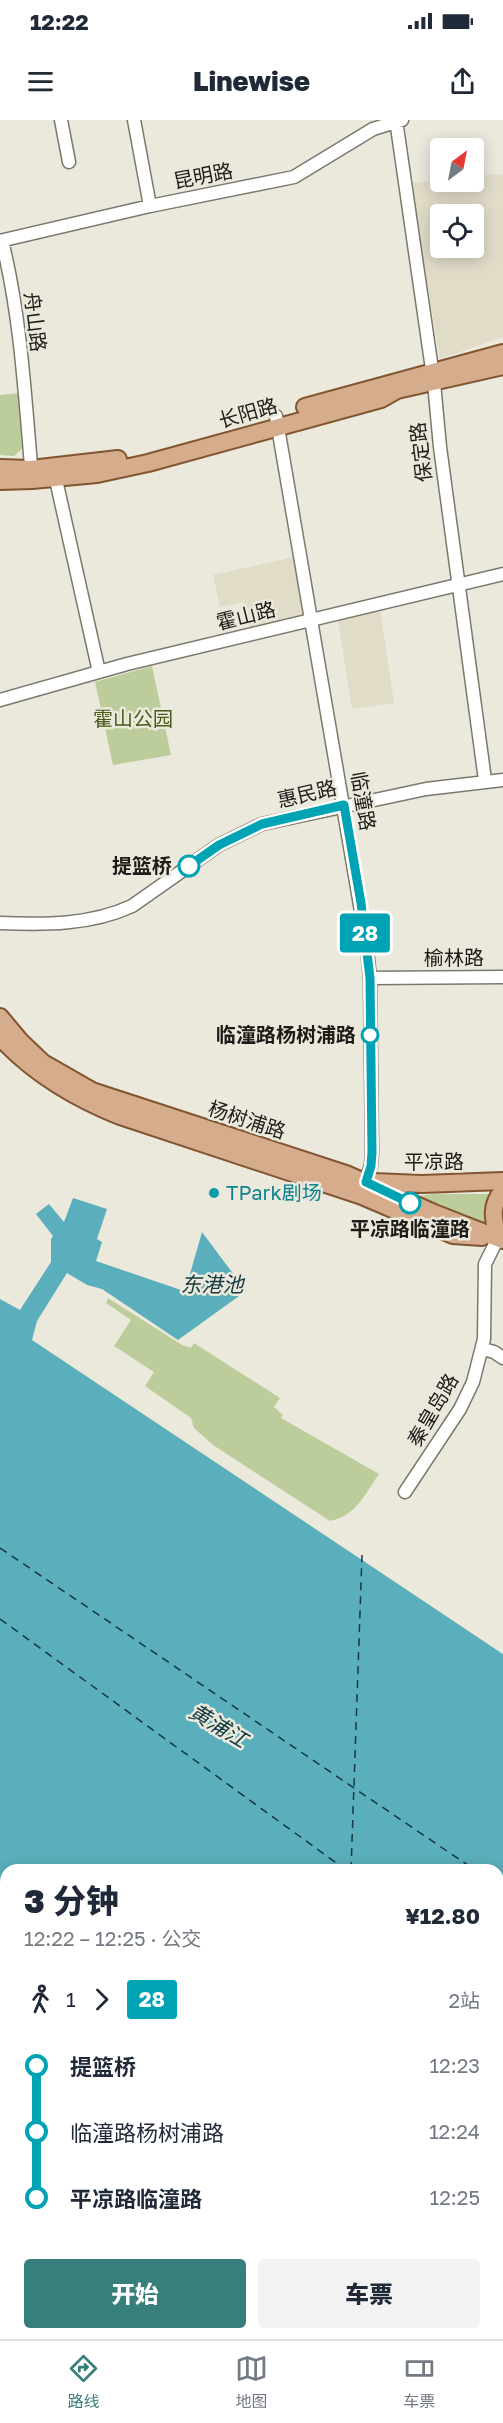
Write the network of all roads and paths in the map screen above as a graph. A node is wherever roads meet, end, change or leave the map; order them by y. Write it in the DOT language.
graph roads {
  1 [pos="61,120"];
  2 [pos="134,120"];
  3 [pos="398,121"];
  4 [pos="69,162"];
  5 [pos="150,206"];
  6 [pos="1,241"];
  7 [pos="503,353"];
  8 [pos="503,366"];
  9 [pos="433,377"];
  10 [pos="277,421"];
  11 [pos="0,468"];
  12 [pos="54,473"];
  13 [pos="31,475"];
  14 [pos="0,481"];
  15 [pos="503,574"];
  16 [pos="458,585"];
  17 [pos="312,620"];
  18 [pos="99,672"];
  19 [pos="0,700"];
  20 [pos="485,780"];
  21 [pos="503,780"];
  22 [pos="344,805"];
  23 [pos="0,923"];
  24 [pos="503,977"];
  25 [pos="370,978"];
  26 [pos="0,1017"];
  27 [pos="0,1037"];
  28 [pos="503,1181"];
  29 [pos="364,1189"];
  30 [pos="503,1190"];
  31 [pos="500,1239"];
  32 [pos="483,1349"];
  33 [pos="503,1358"];
  34 [pos="405,1492"];
  1 -- 4 [label="street"];
  2 -- 5 [label="street"];
  3 -- 5 [label="street, 昆明路"];
  3 -- 9 [label="street, 保定路"];
  5 -- 6 [label="street, 昆明路"];
  6 -- 13 [label="street, 舟山路"];
  7 -- 9 [label="main road, 长阳路"];
  8 -- 9 [label="main road, 长阳路"];
  9 -- 10 [label="main road, 长阳路"];
  9 -- 16 [label="street, 保定路"];
  10 -- 12 [label="main road, 长阳路"];
  10 -- 17 [label="street, 临潼路"];
  11 -- 13 [label="main road, 长阳路"];
  12 -- 13 [label="main road, 长阳路"];
  12 -- 18 [label="street"];
  13 -- 14 [label="main road, 长阳路"];
  15 -- 16 [label="street, 霍山路"];
  16 -- 17 [label="street, 霍山路"];
  16 -- 20 [label="street, 保定路"];
  17 -- 18 [label="street, 霍山路"];
  17 -- 22 [label="street, 临潼路"];
  18 -- 19 [label="street, 霍山路"];
  20 -- 21 [label="street, 惠民路"];
  20 -- 22 [label="street, 惠民路"];
  22 -- 23 [label="street, 惠民路"];
  22 -- 25 [label="street, 临潼路"];
  24 -- 25 [label="street, 榆林路"];
  25 -- 29 [label="street, 临潼路"];
  26 -- 29 [label="main road, 杨树浦路"];
  27 -- 29 [label="main road, 杨树浦路"];
  28 -- 29 [label="main road, 平凉路"];
  29 -- 31 [label="main road, 杨树浦路"];
  30 -- 31 [label="main road"];
  31 -- 32 [label="street, 秦皇岛路"];
  32 -- 33 [label="street"];
  32 -- 34 [label="street, 秦皇岛路"];
}
